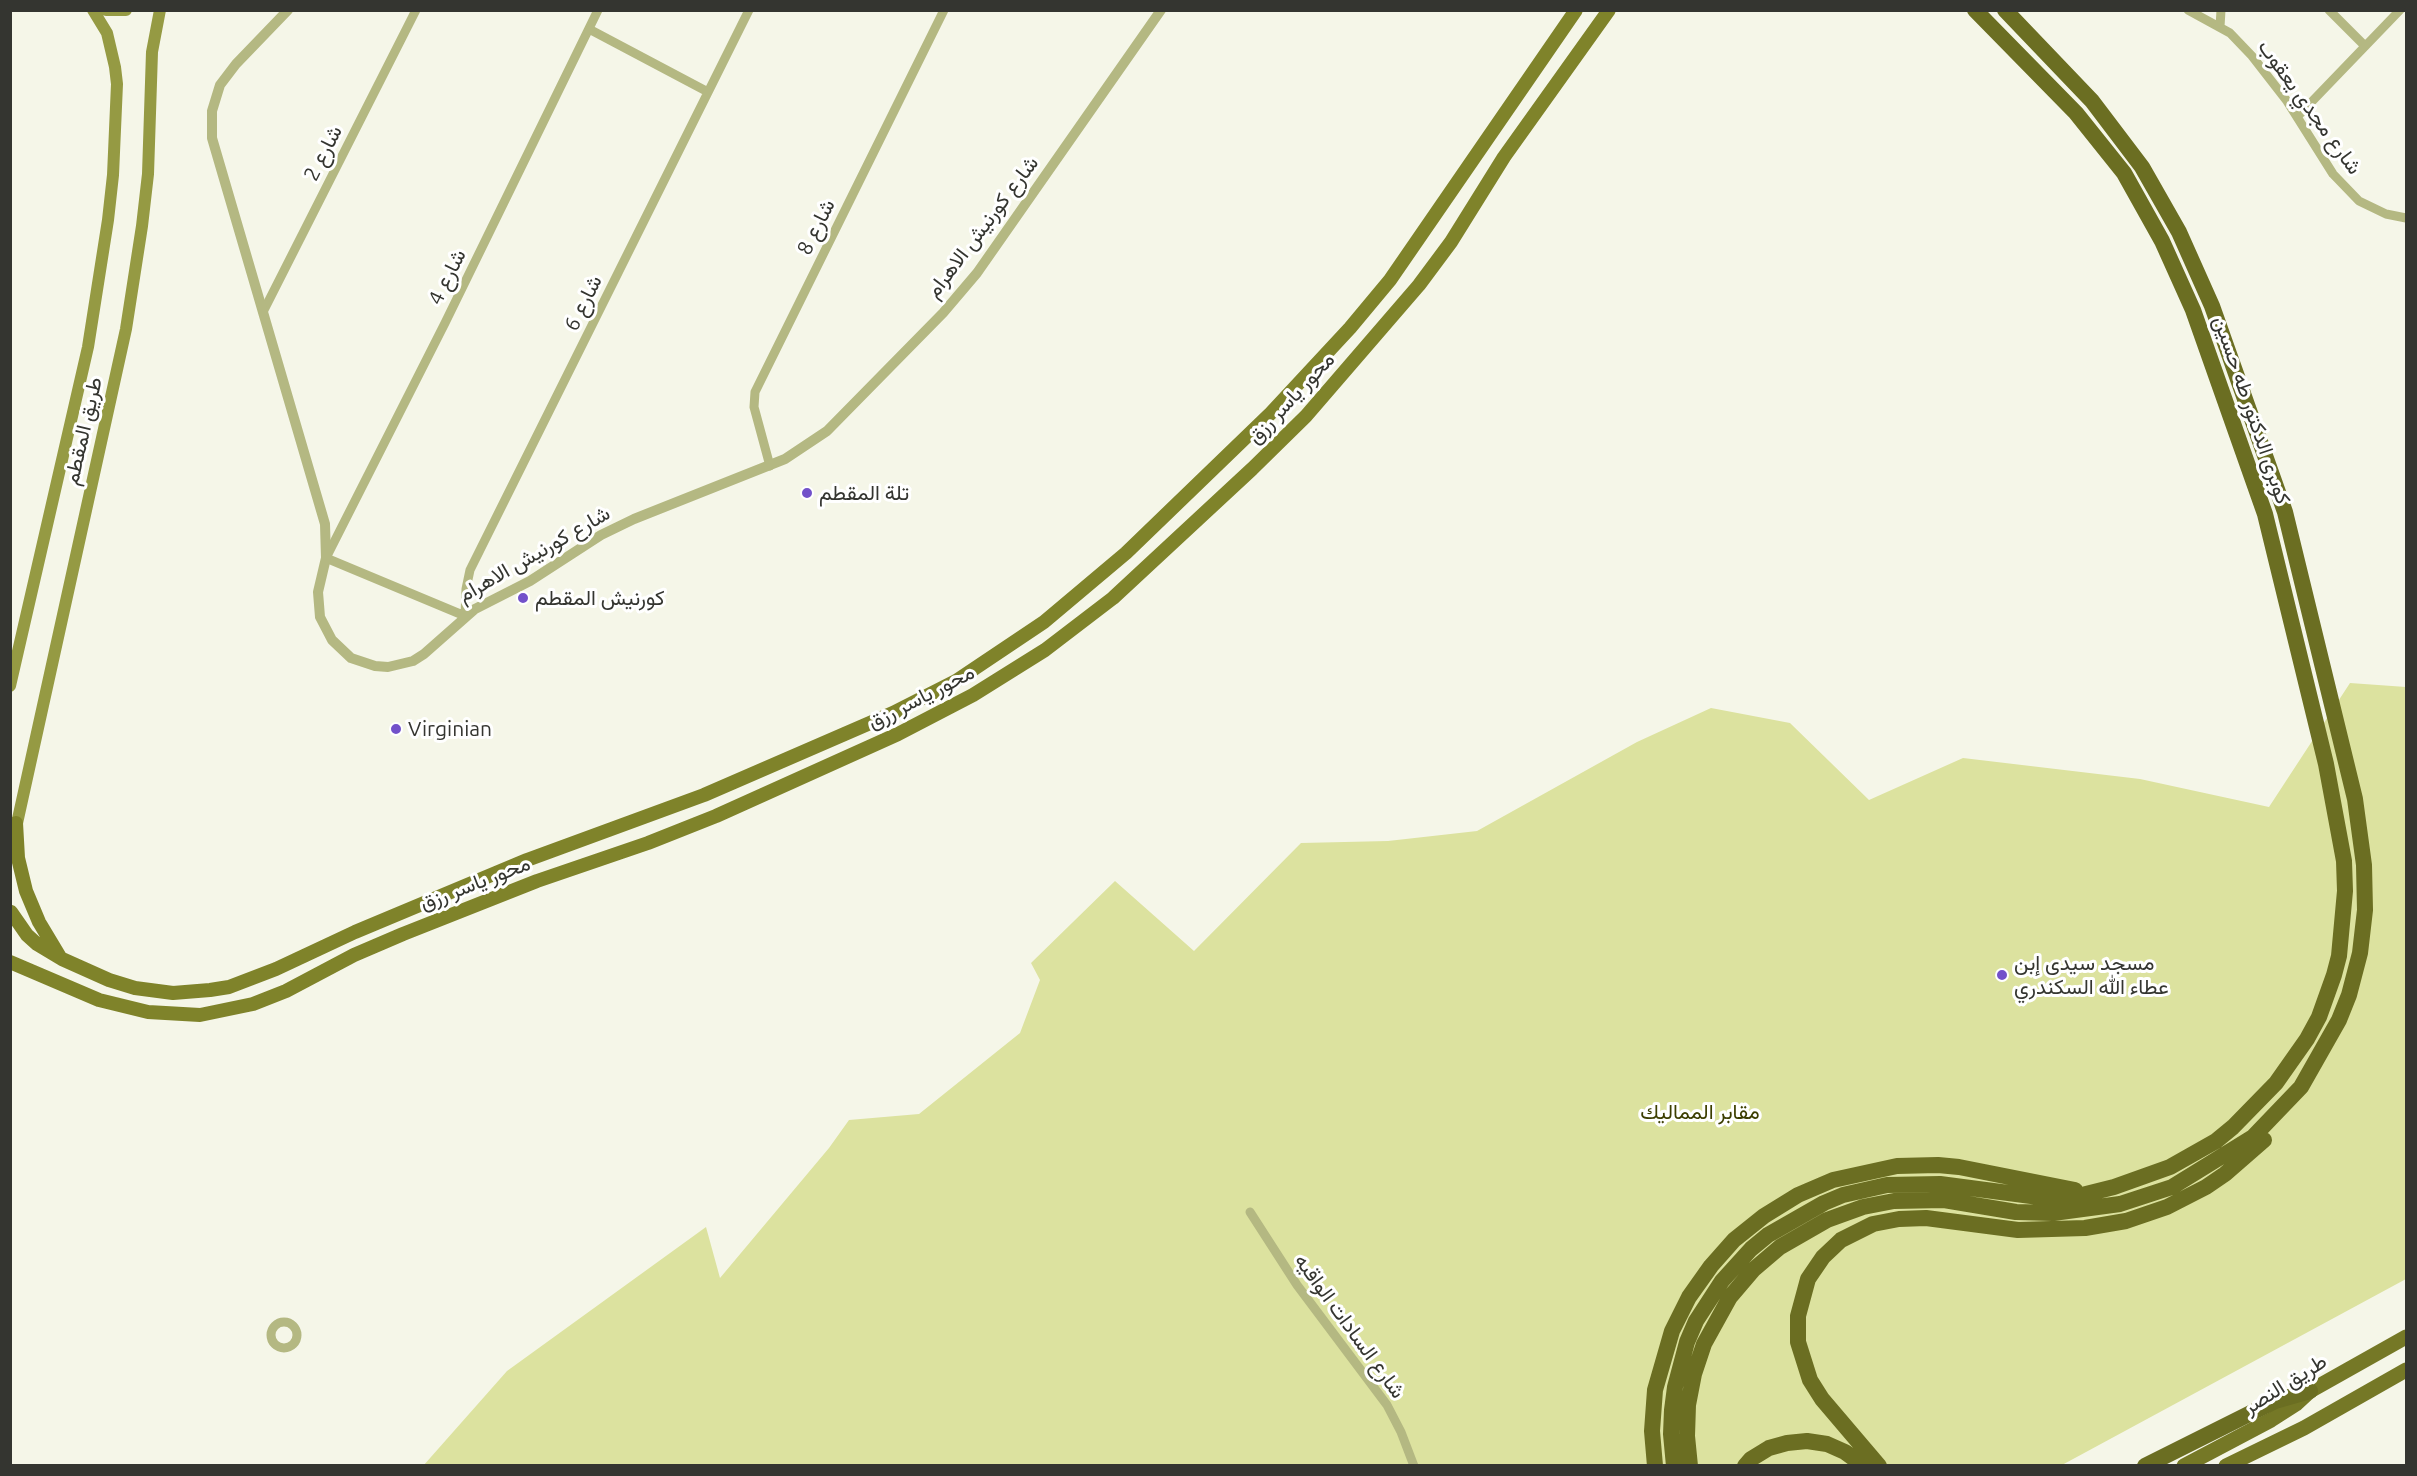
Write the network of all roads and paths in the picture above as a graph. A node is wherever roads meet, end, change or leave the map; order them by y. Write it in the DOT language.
graph roads {
  1 [pos="93,10"];
  2 [pos="106,10"];
  3 [pos="126,10"];
  4 [pos="160,10"];
  5 [pos="288,10"];
  6 [pos="416,10"];
  7 [pos="598,10"];
  8 [pos="749,10"];
  9 [pos="944,10"];
  10 [pos="1161,10"];
  11 [pos="1576,10"];
  12 [pos="1609,10"];
  13 [pos="1975,10"];
  14 [pos="2005,10"];
  15 [pos="2188,10"];
  16 [pos="2221,10"];
  17 [pos="2329,10"];
  18 [pos="2400,10"];
  19 [pos="2220,27"];
  20 [pos="589,29"];
  21 [pos="2364,45"];
  22 [pos="708,92"];
  23 [pos="2297,117"];
  24 [pos="2406,218"];
  25 [pos="262,312"];
  26 [pos="770,466"];
  27 [pos="326,558"];
  28 [pos="465,616"];
  29 [pos="10,686"];
  30 [pos="16,824"];
  31 [pos="10,855"];
  32 [pos="11,911"];
  33 [pos="10,927"];
  34 [pos="62,959"];
  35 [pos="10,962"];
  36 [pos="2301,1087"];
  37 [pos="2097,1191"];
  38 [pos="1250,1212"];
  39 [pos="2406,1337"];
  40 [pos="2406,1370"];
  41 [pos="2310,1391"];
  42 [pos="1414,1466"];
  43 [pos="1655,1466"];
  44 [pos="1674,1466"];
  45 [pos="1690,1466"];
  46 [pos="1745,1466"];
  47 [pos="1864,1466"];
  48 [pos="1879,1466"];
  49 [pos="2145,1466"];
  50 [pos="2184,1466"];
  51 [pos="2226,1466"];
  1 -- 29 [label="main road, طريق المقطم"];
  2 -- 3 [label="main road"];
  4 -- 30 [label="main road, طريق المقطم"];
  5 -- 25 [label="street, شارع كورنيش الاهرام"];
  6 -- 25 [label="street, شارع 2"];
  7 -- 20 [label="street, شارع 4"];
  8 -- 22 [label="street, شارع 6"];
  9 -- 26 [label="street, شارع 8"];
  10 -- 26 [label="street, شارع كورنيش الاهرام"];
  11 -- 34 [label="main road, محور ياسر رزق"];
  12 -- 35 [label="main road, محور ياسر رزق"];
  13 -- 37 [label="highway, كوبرى الدكتور طه حسين"];
  14 -- 36 [label="highway, كوبرى الدكتور طه حسين"];
  15 -- 19 [label="street, شارع مجدي يعقوب"];
  16 -- 19 [label="street"];
  17 -- 21 [label="street"];
  18 -- 21 [label="street"];
  19 -- 23 [label="street, شارع مجدي يعقوب"];
  20 -- 22 [label="street"];
  20 -- 27 [label="street, شارع 4"];
  21 -- 23 [label="street"];
  22 -- 28 [label="street, شارع 6"];
  23 -- 24 [label="street, شارع مجدي يعقوب"];
  25 -- 27 [label="street, شارع كورنيش الاهرام"];
  26 -- 28 [label="street, شارع كورنيش الاهرام"];
  27 -- 28 [label="street"];
  27 -- 28 [label="street, شارع كورنيش الاهرام"];
  30 -- 31 [label="main road, طريق المقطم"];
  30 -- 34 [label="main road"];
  32 -- 33 [label="main road"];
  32 -- 34 [label="main road, محور ياسر رزق"];
  36 -- 45 [label="highway"];
  36 -- 48 [label="highway"];
  37 -- 43 [label="highway"];
  37 -- 44 [label="highway, كوبرى الدكتور طه حسين"];
  38 -- 42 [label="street, شارع السادات الواقيه"];
  39 -- 41 [label="highway, طريق النصر"];
  40 -- 51 [label="highway, طريق النصر"];
  41 -- 49 [label="highway"];
  41 -- 50 [label="highway, طريق النصر"];
  46 -- 47 [label="highway"];
}
